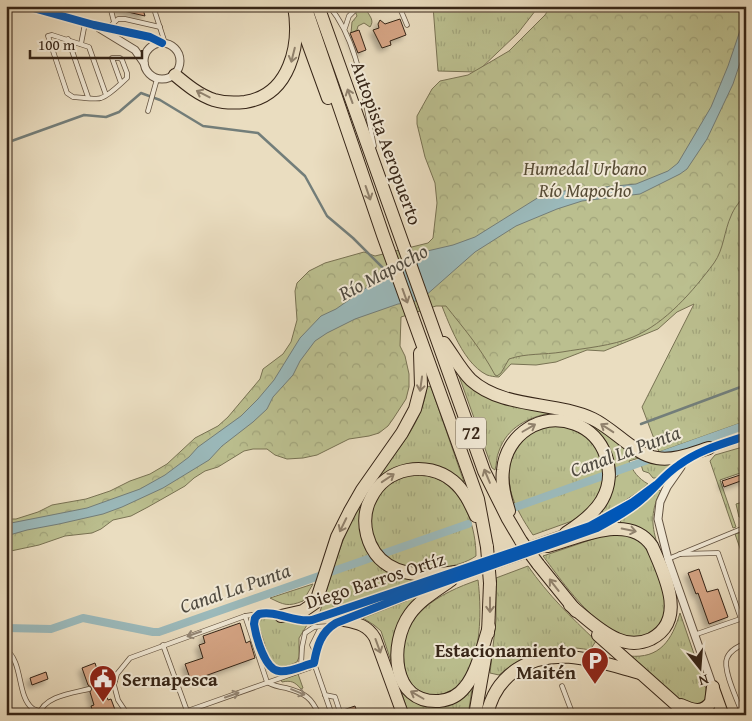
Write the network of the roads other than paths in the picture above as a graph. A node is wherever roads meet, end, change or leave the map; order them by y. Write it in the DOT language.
graph roads {
  1 [pos="26,6"];
  2 [pos="110,6"];
  3 [pos="154,6"];
  4 [pos="294,6"];
  5 [pos="305,6"];
  6 [pos="318,6"];
  7 [pos="329,6"];
  8 [pos="336,6"];
  9 [pos="364,6"];
  10 [pos="400,6"];
  11 [pos="357,8"];
  12 [pos="114,22"];
  13 [pos="85,23"];
  14 [pos="94,25"];
  15 [pos="407,25"];
  16 [pos="160,26"];
  17 [pos="108,28"];
  18 [pos="345,28"];
  19 [pos="68,39"];
  20 [pos="164,43"];
  21 [pos="81,44"];
  22 [pos="144,63"];
  23 [pos="175,75"];
  24 [pos="157,79"];
  25 [pos="121,83"];
  26 [pos="106,95"];
  27 [pos="88,97"];
  28 [pos="148,111"];
  29 [pos="353,150"];
  30 [pos="378,175"];
  31 [pos="431,323"];
  32 [pos="417,330"];
  33 [pos="746,436"];
  34 [pos="709,448"];
  35 [pos="691,457"];
  36 [pos="656,485"];
  37 [pos="746,527"];
  38 [pos="566,533"];
  39 [pos="519,538"];
  40 [pos="486,540"];
  41 [pos="548,546"];
  42 [pos="680,554"];
  43 [pos="668,559"];
  44 [pos="454,576"];
  45 [pos="570,605"];
  46 [pos="259,614"];
  47 [pos="245,616"];
  48 [pos="281,616"];
  49 [pos="743,618"];
  50 [pos="341,620"];
  51 [pos="489,627"];
  52 [pos="328,628"];
  53 [pos="694,635"];
  54 [pos="746,643"];
  55 [pos="163,645"];
  56 [pos="6,650"];
  57 [pos="314,663"];
  58 [pos="301,666"];
  59 [pos="642,673"];
  60 [pos="114,680"];
  61 [pos="267,682"];
  62 [pos="102,685"];
  63 [pos="562,686"];
  64 [pos="713,687"];
  65 [pos="89,689"];
  66 [pos="325,695"];
  67 [pos="674,702"];
  68 [pos="187,711"];
  69 [pos="340,712"];
  70 [pos="39,713"];
  71 [pos="128,715"];
  72 [pos="176,715"];
  73 [pos="320,715"];
  74 [pos="332,715"];
  75 [pos="402,715"];
  76 [pos="475,715"];
  77 [pos="488,715"];
  78 [pos="573,715"];
  79 [pos="688,715"];
  80 [pos="723,715"];
  81 [pos="743,715"];
  1 -- 13 [label="street"];
  2 -- 12 [label="lane"];
  3 -- 16 [label="lane"];
  4 -- 23 [label="highway, one-way"];
  4 -- 29 [label="highway, Autopista Aeropuerto"];
  5 -- 29 [label="highway, Autopista Aeropuerto / 72"];
  30 -- 6 [label="highway, Autopista Aeropuerto / 72, one-way"];
  7 -- 18 [label="lane"];
  8 -- 11 [label="lane"];
  9 -- 11 [label="lane"];
  10 -- 15 [label="lane"];
  11 -- 18 [label="lane"];
  12 -- 16 [label="lane"];
  12 -- 17 [label="lane"];
  13 -- 14 [label="street"];
  13 -- 21 [label="lane"];
  14 -- 17 [label="street"];
  14 -- 22 [label="street"];
  16 -- 20 [label="lane"];
  17 -- 20 [label="street"];
  18 -- 30 [label="lane"];
  19 -- 21 [label="lane"];
  19 -- 27 [label="lane"];
  19 -- 27 [label="lane"];
  20 -- 22 [label="street"];
  20 -- 23 [label="street"];
  21 -- 26 [label="lane"];
  22 -- 24 [label="street"];
  23 -- 24 [label="street"];
  24 -- 28 [label="lane"];
  25 -- 25 [label="lane"];
  25 -- 26 [label="lane"];
  26 -- 27 [label="lane"];
  29 -- 32 [label="highway, Autopista Aeropuerto / 72, one-way"];
  30 -- 31 [label="highway, Autopista Aeropuerto / 72"];
  34 -- 31 [label="highway, one-way"];
  39 -- 31 [label="highway, Autopista Aeropuerto / 72, one-way"];
  32 -- 40 [label="highway, Autopista Aeropuerto / 72"];
  32 -- 48 [label="highway, one-way"];
  33 -- 34 [label="street, Diego Barros Ortíz"];
  34 -- 35 [label="street, Diego Barros Ortíz"];
  35 -- 36 [label="street, Diego Barros Ortíz"];
  35 -- 43 [label="street"];
  36 -- 38 [label="street, Diego Barros Ortíz"];
  36 -- 41 [label="street, Diego Barros Ortíz"];
  37 -- 42 [label="lane"];
  39 -- 38 [label="highway, one-way"];
  38 -- 44 [label="street, Diego Barros Ortíz"];
  45 -- 39 [label="highway, Autopista Aeropuerto / 72, one-way, bridge"];
  44 -- 40 [label="highway, one-way"];
  40 -- 51 [label="highway, Autopista Aeropuerto / 72, one-way, bridge"];
  41 -- 44 [label="street, Diego Barros Ortíz"];
  41 -- 45 [label="highway, one-way"];
  42 -- 43 [label="lane"];
  42 -- 49 [label="lane"];
  43 -- 53 [label="street"];
  44 -- 48 [label="street, Diego Barros Ortíz"];
  44 -- 50 [label="street, Diego Barros Ortíz"];
  51 -- 44 [label="highway, one-way"];
  45 -- 59 [label="highway, Autopista Aeropuerto / 72"];
  46 -- 47 [label="lane"];
  46 -- 48 [label="street, Diego Barros Ortíz"];
  46 -- 58 [label="street"];
  47 -- 55 [label="lane, one-way"];
  47 -- 61 [label="lane"];
  49 -- 53 [label="lane"];
  50 -- 52 [label="street, Diego Barros Ortíz"];
  50 -- 75 [label="highway, one-way"];
  51 -- 76 [label="highway, Autopista Aeropuerto / 72"];
  52 -- 57 [label="street, Diego Barros Ortíz"];
  52 -- 58 [label="lane"];
  53 -- 64 [label="street"];
  54 -- 81 [label="lane"];
  55 -- 60 [label="lane"];
  55 -- 68 [label="lane"];
  56 -- 70 [label="lane"];
  57 -- 58 [label="street"];
  57 -- 61 [label="lane"];
  57 -- 66 [label="lane"];
  59 -- 67 [label="highway, Autopista Aeropuerto / 72"];
  59 -- 77 [label="highway"];
  60 -- 62 [label="lane"];
  60 -- 71 [label="lane"];
  68 -- 61 [label="lane, one-way"];
  61 -- 73 [label="lane, one-way"];
  63 -- 78 [label="lane"];
  64 -- 67 [label="highway"];
  64 -- 80 [label="highway"];
  65 -- 70 [label="lane"];
  66 -- 69 [label="lane"];
  66 -- 74 [label="lane"];
  67 -- 79 [label="highway, Autopista Aeropuerto / 72"];
  68 -- 72 [label="lane"];
}
